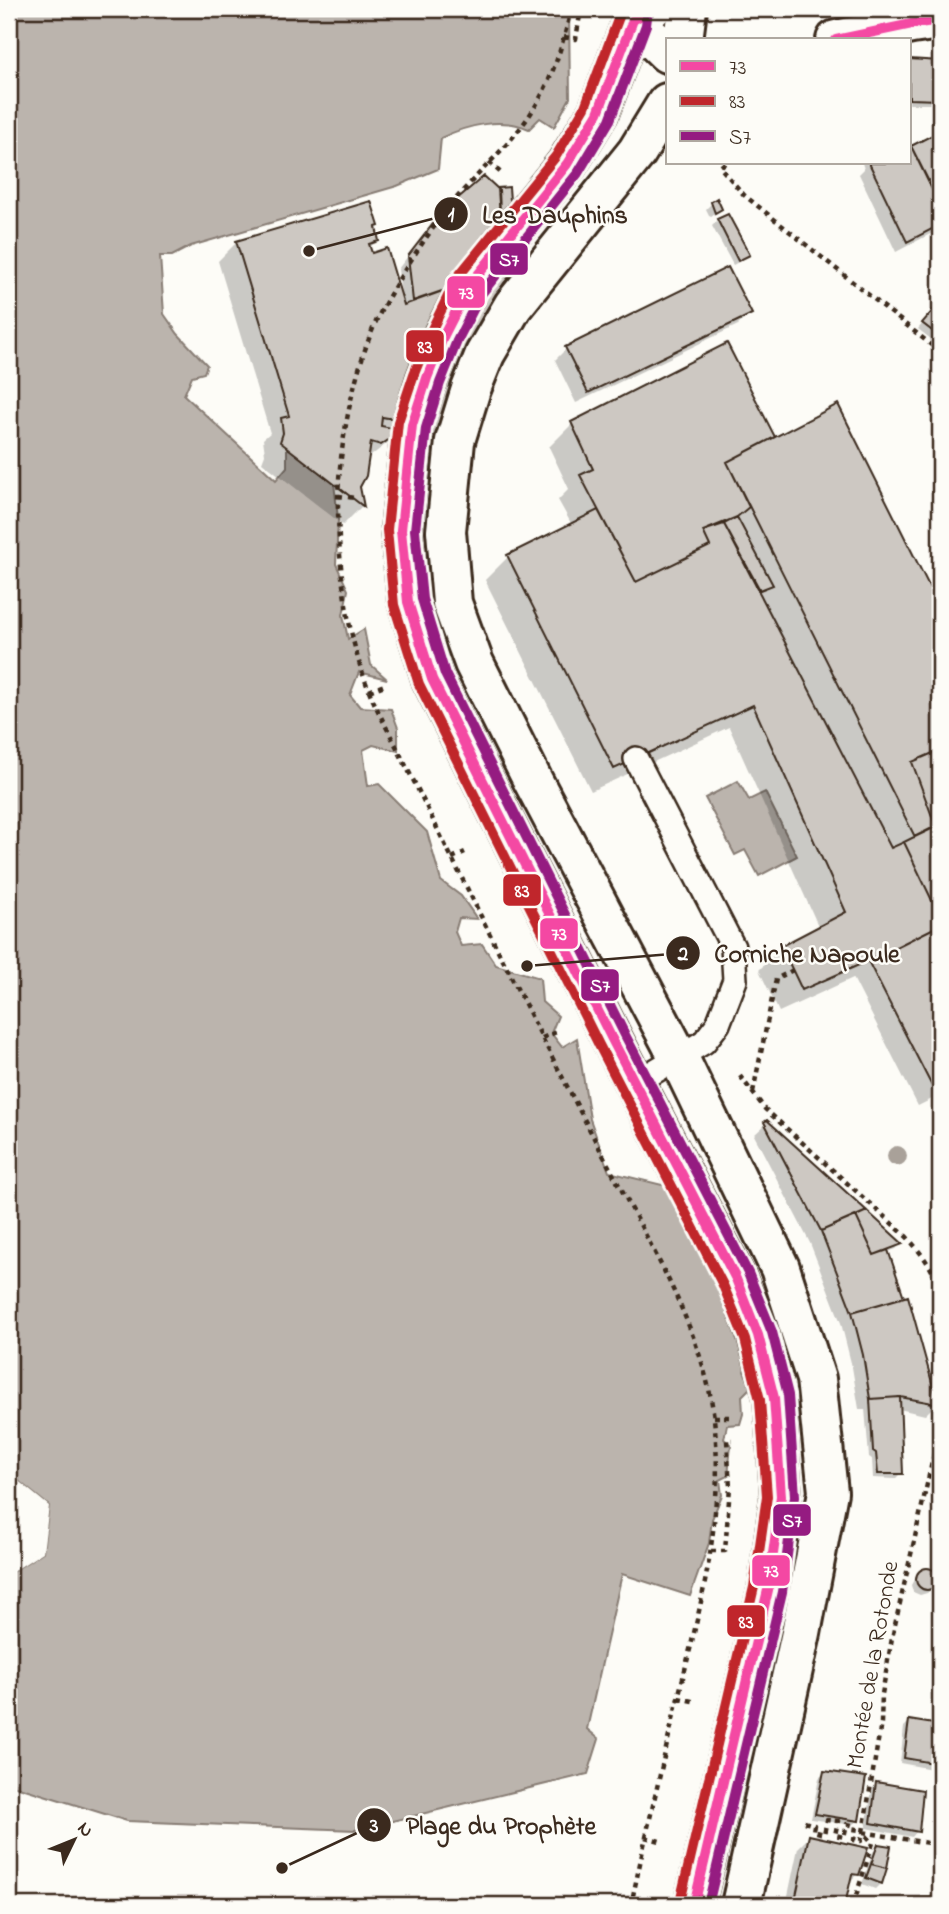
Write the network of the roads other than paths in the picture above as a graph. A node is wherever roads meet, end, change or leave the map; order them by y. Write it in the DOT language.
graph roads {
  1 [pos="687,9"];
  2 [pos="639,13"];
  3 [pos="940,20"];
  4 [pos="683,38"];
  5 [pos="846,38"];
  6 [pos="666,53"];
  7 [pos="666,105"];
  8 [pos="636,759"];
  9 [pos="679,1058"];
  10 [pos="635,1083"];
  11 [pos="694,1905"];
  12 [pos="741,1905"];
  1 -- 4 [label="main road"];
  2 -- 6 [label="main road"];
  2 -- 10 [label="main road"];
  3 -- 5 [label="main road"];
  7 -- 9 [label="main road"];
  8 -- 9 [label="lane"];
  9 -- 10 [label="lane"];
  9 -- 12 [label="main road"];
  10 -- 11 [label="main road"];
}
